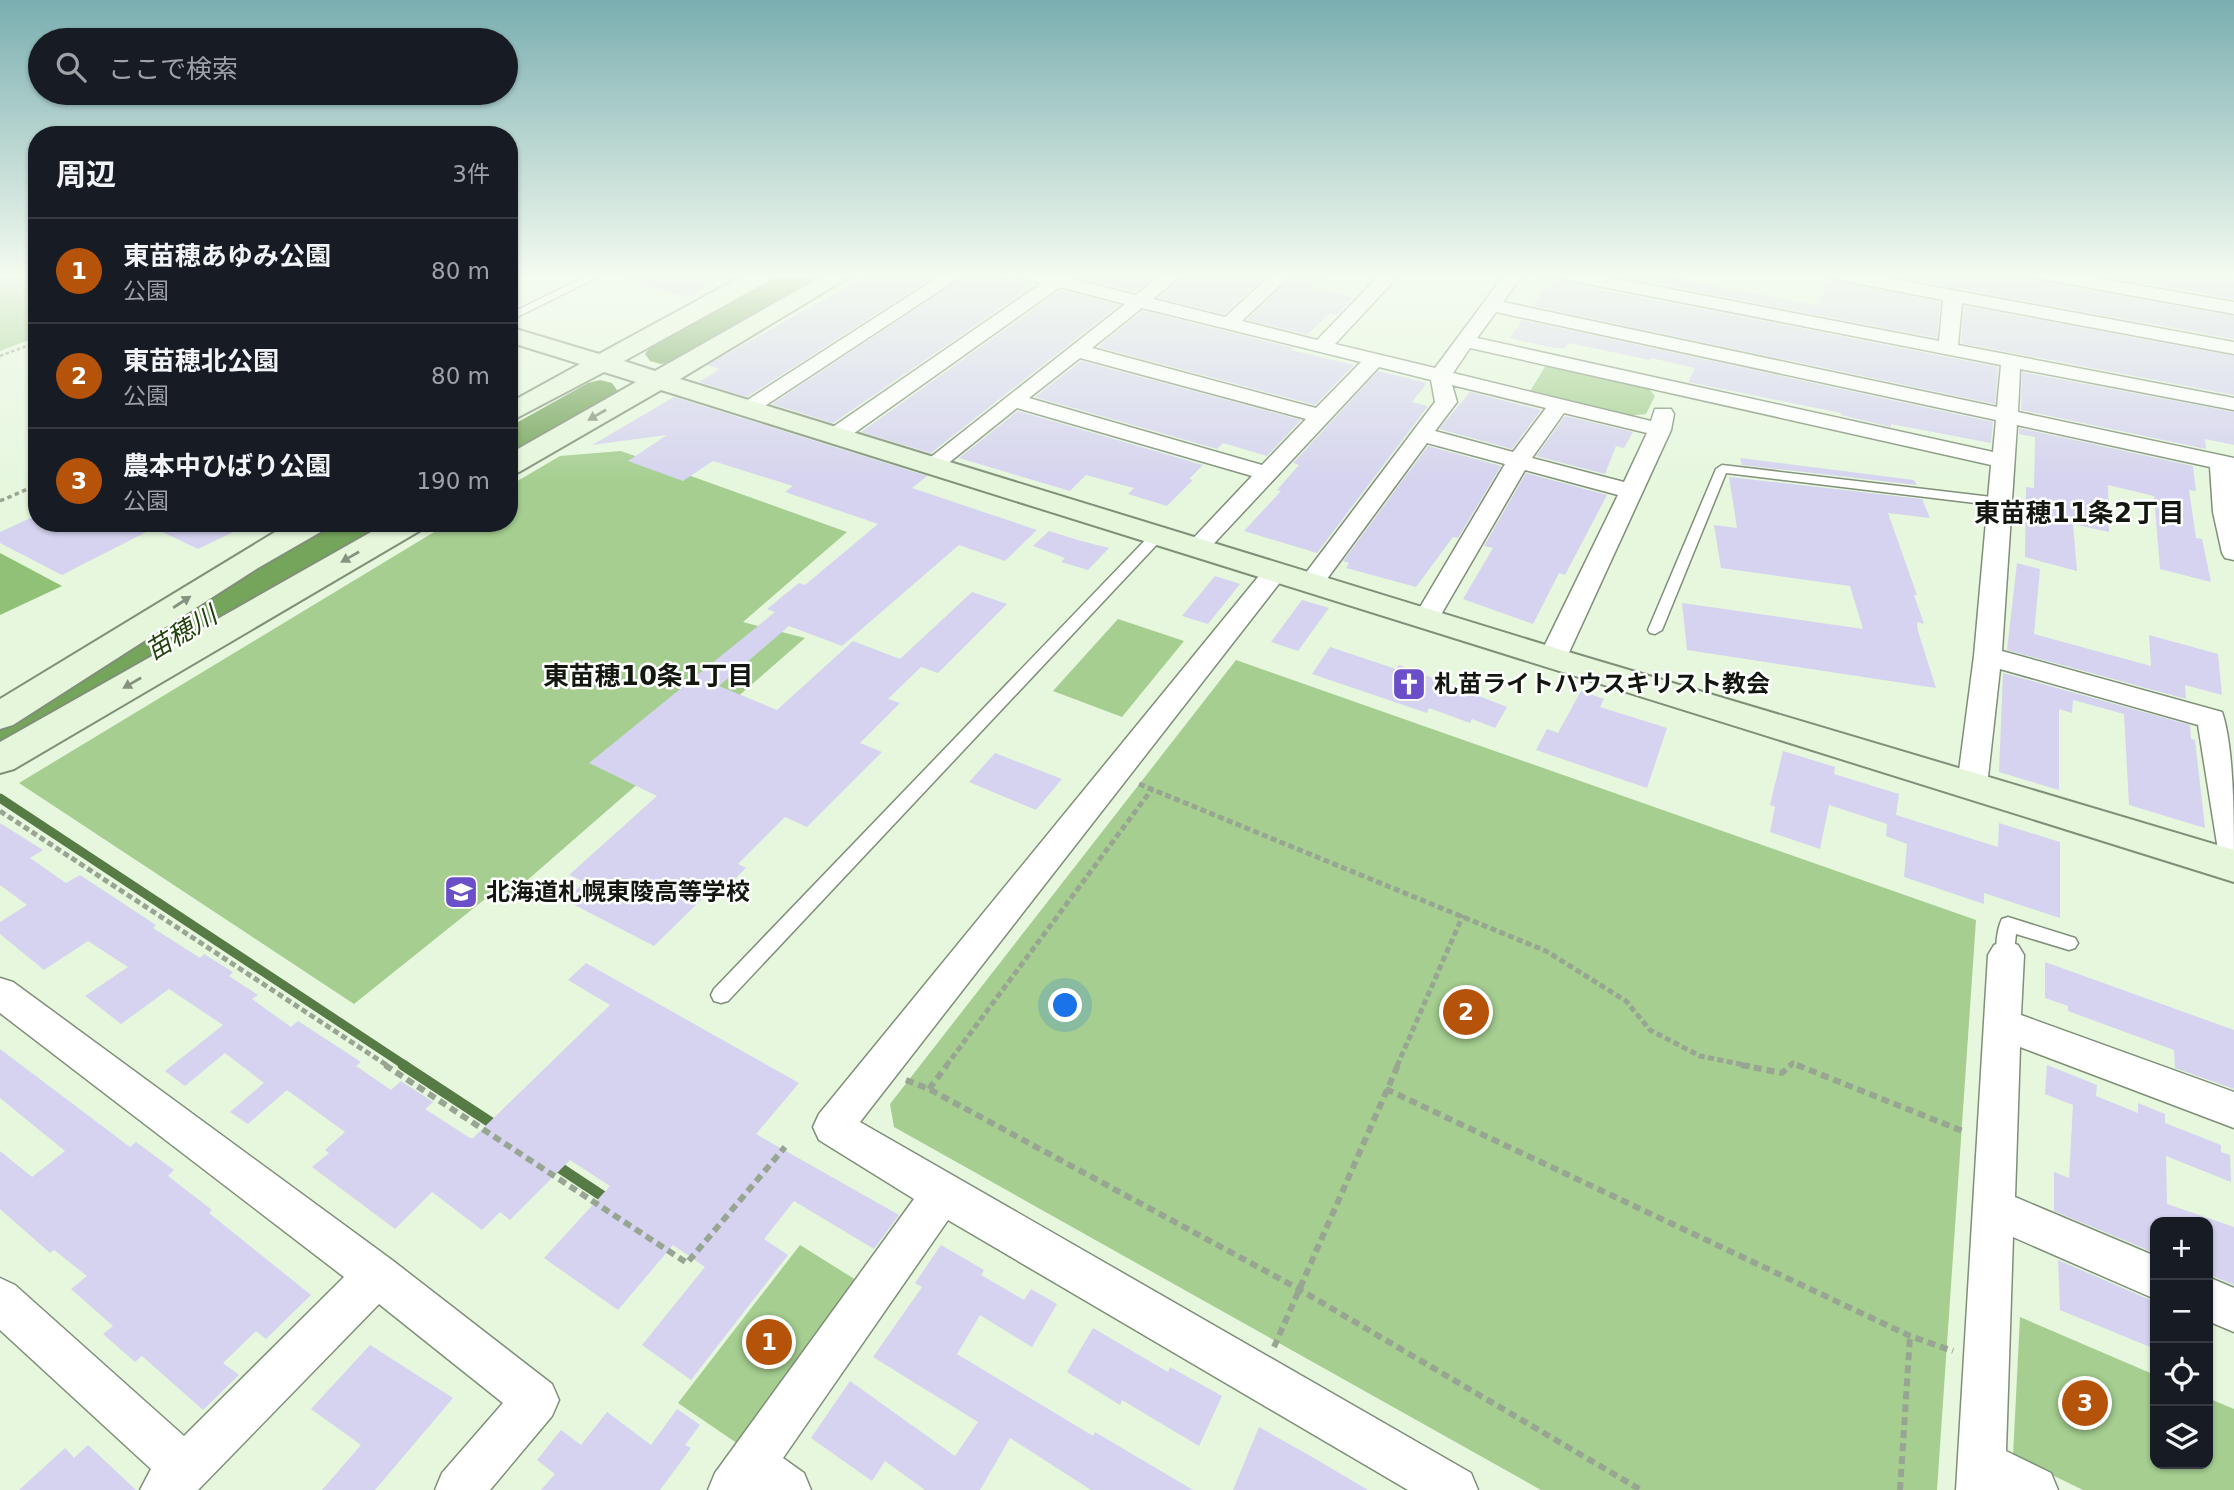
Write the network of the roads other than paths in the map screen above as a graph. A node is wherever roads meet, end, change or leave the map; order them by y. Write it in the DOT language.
graph roads {
  1 [pos="540,344"];
  2 [pos="641,344"];
  3 [pos="720,344"];
  4 [pos="847,344"];
  5 [pos="968,344"];
  6 [pos="1088,344"];
  7 [pos="1307,344"];
  8 [pos="1324,344"];
  9 [pos="1462,344"];
  10 [pos="1475,344"];
  11 [pos="1766,344"];
  12 [pos="1889,344"];
  13 [pos="1948,344"];
  14 [pos="1321,347"];
  15 [pos="1948,349"];
  16 [pos="1079,351"];
  17 [pos="1374,359"];
  18 [pos="2011,360"];
  19 [pos="605,364"];
  20 [pos="1440,376"];
  21 [pos="655,380"];
  22 [pos="1675,388"];
  23 [pos="1016,401"];
  24 [pos="2234,404"];
  25 [pos="1559,405"];
  26 [pos="746,408"];
  27 [pos="518,409"];
  28 [pos="1321,416"];
  29 [pos="2007,416"];
  30 [pos="1660,430"];
  31 [pos="1420,434"];
  32 [pos="835,436"];
  33 [pos="1519,460"];
  34 [pos="518,461"];
  35 [pos="2003,461"];
  36 [pos="933,464"];
  37 [pos="2228,464"];
  38 [pos="1267,473"];
  39 [pos="1629,491"];
  40 [pos="2000,502"];
  41 [pos="2230,513"];
  42 [pos="297,532"];
  43 [pos="394,532"];
  44 [pos="1158,535"];
  45 [pos="1197,547"];
  46 [pos="2234,553"];
  47 [pos="1276,571"];
  48 [pos="1311,582"];
  49 [pos="1426,619"];
  50 [pos="1655,630"];
  51 [pos="1988,656"];
  52 [pos="1552,659"];
  53 [pos="0,716"];
  54 [pos="0,759"];
  55 [pos="1972,786"];
  56 [pos="2234,850"];
  57 [pos="2234,866"];
  58 [pos="2068,943"];
  59 [pos="2006,955"];
  60 [pos="0,993"];
  61 [pos="721,995"];
  62 [pos="2002,1024"];
  63 [pos="2234,1110"];
  64 [pos="942,1194"];
  65 [pos="1995,1209"];
  66 [pos="377,1275"];
  67 [pos="2150,1275"];
  68 [pos="0,1300"];
  69 [pos="2213,1301"];
  70 [pos="2234,1310"];
  71 [pos="1980,1477"];
  72 [pos="175,1479"];
  73 [pos="756,1481"];
  74 [pos="459,1490"];
  75 [pos="1454,1490"];
  76 [pos="2034,1490"];
  1 -- 19 [label="street"];
  2 -- 19 [label="street"];
  3 -- 21 [label="street"];
  4 -- 26 [label="street"];
  5 -- 32 [label="street"];
  6 -- 16 [label="street"];
  7 -- 14 [label="street"];
  8 -- 14 [label="street"];
  9 -- 20 [label="street"];
  10 -- 22 [label="street"];
  11 -- 29 [label="street"];
  12 -- 15 [label="street"];
  13 -- 15 [label="street"];
  14 -- 17 [label="street"];
  15 -- 18 [label="street"];
  16 -- 23 [label="street"];
  16 -- 28 [label="street"];
  17 -- 20 [label="street"];
  17 -- 28 [label="street"];
  18 -- 24 [label="street"];
  18 -- 29 [label="street"];
  19 -- 21 [label="street"];
  19 -- 27 [label="street"];
  20 -- 25 [label="street"];
  20 -- 31 [label="street"];
  21 -- 26 [label="street"];
  21 -- 34 [label="street, one-way"];
  22 -- 30 [label="street"];
  22 -- 35 [label="street"];
  23 -- 36 [label="street"];
  23 -- 38 [label="street"];
  25 -- 30 [label="street"];
  25 -- 33 [label="street"];
  26 -- 32 [label="street"];
  28 -- 38 [label="street"];
  29 -- 35 [label="street"];
  29 -- 37 [label="street"];
  30 -- 39 [label="street"];
  31 -- 33 [label="street"];
  31 -- 48 [label="street"];
  32 -- 36 [label="street"];
  33 -- 39 [label="street"];
  33 -- 49 [label="street"];
  35 -- 40 [label="street"];
  36 -- 44 [label="street"];
  37 -- 41 [label="street"];
  38 -- 45 [label="street"];
  39 -- 52 [label="street"];
  40 -- 50 [label="lane"];
  40 -- 51 [label="street"];
  41 -- 46 [label="street"];
  53 -- 42 [label="street, one-way"];
  43 -- 54 [label="street, one-way"];
  44 -- 45 [label="street"];
  44 -- 61 [label="lane"];
  45 -- 47 [label="street"];
  47 -- 48 [label="street"];
  47 -- 64 [label="street"];
  48 -- 49 [label="street"];
  49 -- 52 [label="street"];
  51 -- 55 [label="street"];
  51 -- 56 [label="street"];
  52 -- 55 [label="street"];
  55 -- 57 [label="street"];
  58 -- 59 [label="lane"];
  59 -- 62 [label="street"];
  60 -- 66 [label="street"];
  62 -- 63 [label="street"];
  62 -- 65 [label="street"];
  64 -- 73 [label="street"];
  64 -- 75 [label="street"];
  65 -- 67 [label="street"];
  65 -- 71 [label="street"];
  66 -- 72 [label="street"];
  66 -- 74 [label="street"];
  68 -- 72 [label="street"];
  69 -- 70 [label="street"];
  71 -- 76 [label="street"];
}
